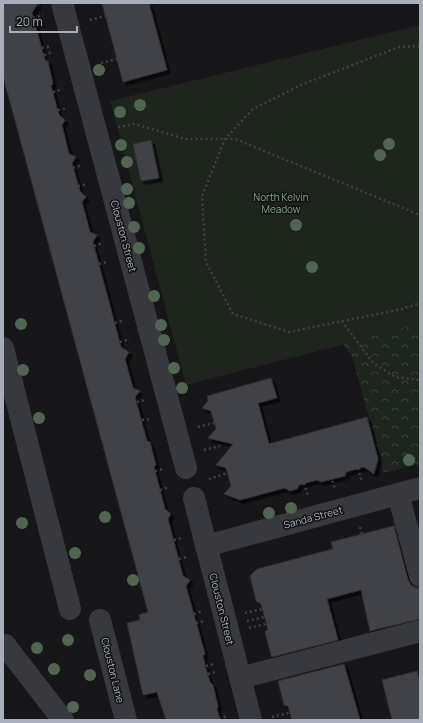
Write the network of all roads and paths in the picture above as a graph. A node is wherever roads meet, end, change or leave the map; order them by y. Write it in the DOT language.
graph roads {
  1 [pos="54,8"];
  2 [pos="106,16"];
  3 [pos="33,18"];
  4 [pos="86,21"];
  5 [pos="54,45"];
  6 [pos="420,46"];
  7 [pos="42,48"];
  8 [pos="56,51"];
  9 [pos="44,55"];
  10 [pos="117,59"];
  11 [pos="97,64"];
  12 [pos="65,88"];
  13 [pos="53,92"];
  14 [pos="70,107"];
  15 [pos="58,110"];
  16 [pos="114,127"];
  17 [pos="225,139"];
  18 [pos="85,165"];
  19 [pos="73,168"];
  20 [pos="90,183"];
  21 [pos="78,186"];
  22 [pos="420,215"];
  23 [pos="105,243"];
  24 [pos="94,246"];
  25 [pos="110,261"];
  26 [pos="99,264"];
  27 [pos="420,303"];
  28 [pos="125,320"];
  29 [pos="342,321"];
  30 [pos="115,323"];
  31 [pos="130,339"];
  32 [pos="120,342"];
  33 [pos="3,348"];
  34 [pos="420,380"];
  35 [pos="146,400"];
  36 [pos="137,402"];
  37 [pos="151,419"];
  38 [pos="142,420"];
  39 [pos="214,423"];
  40 [pos="195,428"];
  41 [pos="220,446"];
  42 [pos="201,451"];
  43 [pos="186,468"];
  44 [pos="358,468"];
  45 [pos="164,469"];
  46 [pos="155,471"];
  47 [pos="227,473"];
  48 [pos="331,476"];
  49 [pos="209,479"];
  50 [pos="304,483"];
  51 [pos="362,484"];
  52 [pos="169,488"];
  53 [pos="420,488"];
  54 [pos="160,490"];
  55 [pos="336,491"];
  56 [pos="398,494"];
  57 [pos="194,498"];
  58 [pos="308,499"];
  59 [pos="360,526"];
  60 [pos="362,534"];
  61 [pos="185,537"];
  62 [pos="174,540"];
  63 [pos="206,546"];
  64 [pos="420,576"];
  65 [pos="70,609"];
  66 [pos="262,609"];
  67 [pos="245,613"];
  68 [pos="264,617"];
  69 [pos="100,620"];
  70 [pos="247,622"];
  71 [pos="266,624"];
  72 [pos="249,628"];
  73 [pos="420,631"];
  74 [pos="6,645"];
  75 [pos="240,678"];
  76 [pos="290,713"];
  77 [pos="272,717"];
  78 [pos="63,720"];
  79 [pos="126,720"];
  80 [pos="251,720"];
  1 -- 3 [label="path"];
  1 -- 43 [label="street, Clouston Street"];
  2 -- 4 [label="path"];
  5 -- 7 [label="path"];
  6 -- 17 [label="path"];
  8 -- 9 [label="path"];
  10 -- 11 [label="path"];
  12 -- 13 [label="path"];
  14 -- 15 [label="path"];
  16 -- 17 [label="path"];
  17 -- 22 [label="path"];
  17 -- 29 [label="path"];
  18 -- 19 [label="path"];
  20 -- 21 [label="path"];
  23 -- 24 [label="path"];
  25 -- 26 [label="path"];
  27 -- 29 [label="path"];
  28 -- 30 [label="path"];
  29 -- 34 [label="path"];
  31 -- 32 [label="path"];
  33 -- 65 [label="street"];
  35 -- 36 [label="path"];
  37 -- 38 [label="path"];
  39 -- 40 [label="path"];
  41 -- 42 [label="path"];
  44 -- 51 [label="path"];
  45 -- 46 [label="path"];
  47 -- 49 [label="path"];
  48 -- 55 [label="path"];
  50 -- 58 [label="path"];
  52 -- 54 [label="path"];
  53 -- 56 [label="street, Sanda Street"];
  56 -- 63 [label="street, Sanda Street"];
  56 -- 64 [label="street"];
  57 -- 63 [label="street, Clouston Street"];
  59 -- 60 [label="path"];
  61 -- 62 [label="path"];
  63 -- 75 [label="street, Clouston Street"];
  66 -- 67 [label="path"];
  68 -- 70 [label="path"];
  69 -- 79 [label="street, Clouston Lane"];
  71 -- 72 [label="path"];
  73 -- 75 [label="street"];
  74 -- 78 [label="street"];
  75 -- 80 [label="street, Clouston Street"];
  76 -- 77 [label="path"];
}
